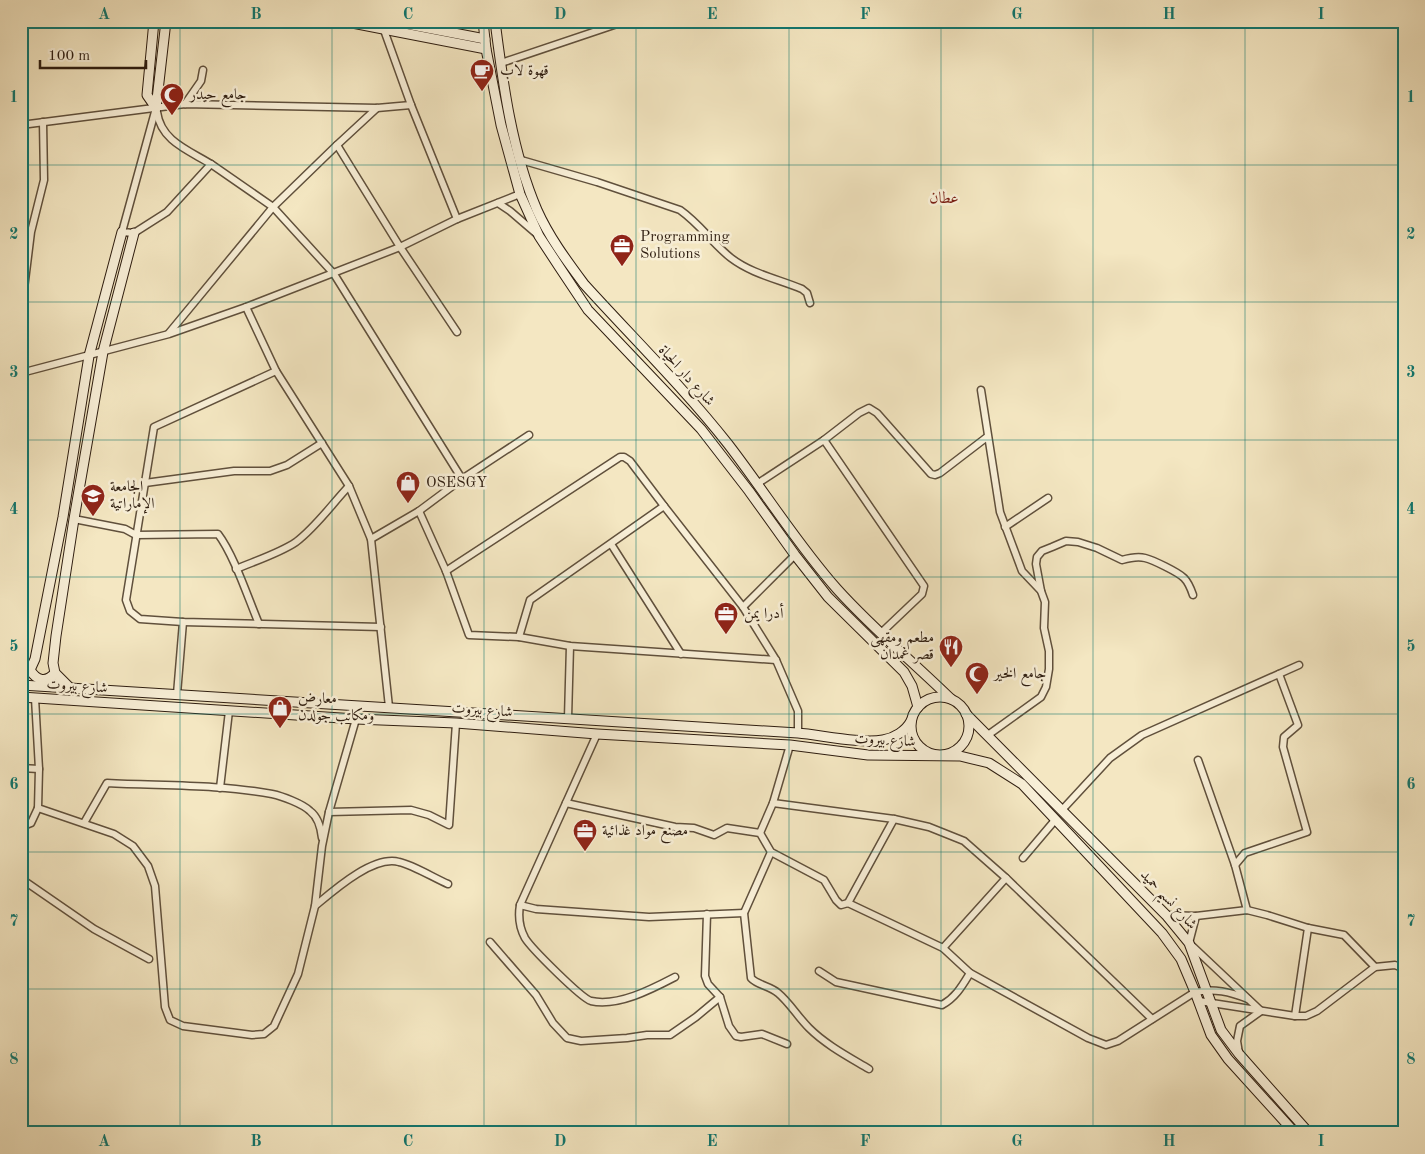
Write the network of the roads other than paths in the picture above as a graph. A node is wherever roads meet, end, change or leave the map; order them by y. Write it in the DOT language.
graph roads {
  1 [pos="154,21"];
  2 [pos="166,21"];
  3 [pos="342,21"];
  4 [pos="391,21"];
  5 [pos="483,21"];
  6 [pos="495,21"];
  7 [pos="626,21"];
  8 [pos="384,30"];
  9 [pos="484,40"];
  10 [pos="486,49"];
  11 [pos="501,64"];
  12 [pos="203,70"];
  13 [pos="505,94"];
  14 [pos="495,96"];
  15 [pos="185,104"];
  16 [pos="411,104"];
  17 [pos="156,108"];
  18 [pos="377,108"];
  19 [pos="43,122"];
  20 [pos="21,125"];
  21 [pos="337,145"];
  22 [pos="521,160"];
  23 [pos="211,164"];
  24 [pos="520,194"];
  25 [pos="498,202"];
  26 [pos="273,207"];
  27 [pos="458,219"];
  28 [pos="122,232"];
  29 [pos="134,233"];
  30 [pos="539,236"];
  31 [pos="400,247"];
  32 [pos="334,274"];
  33 [pos="810,303"];
  34 [pos="246,307"];
  35 [pos="21,313"];
  36 [pos="457,332"];
  37 [pos="169,334"];
  38 [pos="103,352"];
  39 [pos="88,356"];
  40 [pos="276,372"];
  41 [pos="21,373"];
  42 [pos="981,390"];
  43 [pos="529,435"];
  44 [pos="987,437"];
  45 [pos="824,440"];
  46 [pos="322,443"];
  47 [pos="462,479"];
  48 [pos="145,483"];
  49 [pos="757,484"];
  50 [pos="350,486"];
  51 [pos="1048,498"];
  52 [pos="664,506"];
  53 [pos="419,510"];
  54 [pos="63,517"];
  55 [pos="74,519"];
  56 [pos="1005,527"];
  57 [pos="136,535"];
  58 [pos="371,538"];
  59 [pos="611,544"];
  60 [pos="803,547"];
  61 [pos="795,555"];
  62 [pos="236,569"];
  63 [pos="446,571"];
  64 [pos="1041,591"];
  65 [pos="1193,595"];
  66 [pos="743,607"];
  67 [pos="182,622"];
  68 [pos="258,624"];
  69 [pos="381,627"];
  70 [pos="881,633"];
  71 [pos="519,638"];
  72 [pos="570,646"];
  73 [pos="681,654"];
  74 [pos="776,660"];
  75 [pos="1299,665"];
  76 [pos="30,670"];
  77 [pos="55,673"];
  78 [pos="1279,674"];
  79 [pos="21,676"];
  80 [pos="21,685"];
  81 [pos="72,689"];
  82 [pos="178,694"];
  83 [pos="21,697"];
  84 [pos="35,698"];
  85 [pos="951,699"];
  86 [pos="303,702"];
  87 [pos="389,707"];
  88 [pos="918,707"];
  89 [pos="229,711"];
  90 [pos="303,714"];
  91 [pos="966,714"];
  92 [pos="568,718"];
  93 [pos="356,719"];
  94 [pos="911,721"];
  95 [pos="611,722"];
  96 [pos="456,723"];
  97 [pos="798,733"];
  98 [pos="597,734"];
  99 [pos="610,734"];
  100 [pos="988,735"];
  101 [pos="790,745"];
  102 [pos="940,755"];
  103 [pos="1198,760"];
  104 [pos="21,768"];
  105 [pos="39,769"];
  106 [pos="220,788"];
  107 [pos="566,803"];
  108 [pos="773,803"];
  109 [pos="38,808"];
  110 [pos="1062,810"];
  111 [pos="329,812"];
  112 [pos="894,819"];
  113 [pos="1056,819"];
  114 [pos="84,823"];
  115 [pos="21,827"];
  116 [pos="760,833"];
  117 [pos="322,846"];
  118 [pos="771,852"];
  119 [pos="1023,858"];
  120 [pos="21,863"];
  121 [pos="1235,865"];
  122 [pos="1006,878"];
  123 [pos="448,884"];
  124 [pos="848,902"];
  125 [pos="520,905"];
  126 [pos="315,906"];
  127 [pos="1247,910"];
  128 [pos="744,913"];
  129 [pos="707,914"];
  130 [pos="1166,915"];
  131 [pos="1196,916"];
  132 [pos="1308,928"];
  133 [pos="490,942"];
  134 [pos="1189,943"];
  135 [pos="943,948"];
  136 [pos="149,959"];
  137 [pos="1375,967"];
  138 [pos="1404,969"];
  139 [pos="819,971"];
  140 [pos="970,973"];
  141 [pos="675,977"];
  142 [pos="1207,989"];
  143 [pos="1195,992"];
  144 [pos="720,998"];
  145 [pos="1248,999"];
  146 [pos="1199,1001"];
  147 [pos="1212,1003"];
  148 [pos="1261,1011"];
  149 [pos="1295,1016"];
  150 [pos="1152,1019"];
  151 [pos="787,1044"];
  152 [pos="1239,1054"];
  153 [pos="870,1069"];
  154 [pos="1295,1133"];
  155 [pos="1309,1133"];
  1 -- 17 [label="main road"];
  2 -- 17 [label="main road"];
  3 -- 8 [label="main road"];
  4 -- 9 [label="main road"];
  5 -- 9 [label="main road, شارع دار الحياة"];
  6 -- 11 [label="main road, شارع دار الحياة"];
  7 -- 11 [label="street"];
  8 -- 10 [label="main road"];
  8 -- 16 [label="street"];
  9 -- 10 [label="main road, شارع دار الحياة"];
  10 -- 14 [label="main road, شارع دار الحياة"];
  11 -- 13 [label="main road, شارع دار الحياة"];
  12 -- 15 [label="street"];
  13 -- 14 [label="main road"];
  13 -- 22 [label="main road, شارع دار الحياة"];
  14 -- 24 [label="main road, شارع دار الحياة"];
  15 -- 17 [label="street"];
  15 -- 18 [label="street"];
  16 -- 18 [label="street"];
  16 -- 27 [label="street"];
  17 -- 19 [label="street"];
  17 -- 23 [label="street"];
  17 -- 28 [label="street"];
  18 -- 21 [label="street"];
  19 -- 20 [label="street"];
  19 -- 35 [label="street"];
  21 -- 26 [label="street"];
  21 -- 31 [label="street"];
  22 -- 33 [label="street"];
  22 -- 49 [label="main road, شارع دار الحياة"];
  23 -- 26 [label="street"];
  23 -- 29 [label="street"];
  24 -- 25 [label="street"];
  24 -- 30 [label="main road, شارع دار الحياة"];
  25 -- 27 [label="street"];
  25 -- 30 [label="street"];
  26 -- 32 [label="street"];
  26 -- 37 [label="street"];
  27 -- 31 [label="street"];
  28 -- 29 [label="street"];
  28 -- 39 [label="main road"];
  29 -- 38 [label="main road"];
  30 -- 61 [label="main road, شارع دار الحياة"];
  31 -- 32 [label="street"];
  31 -- 36 [label="street"];
  32 -- 34 [label="street"];
  32 -- 47 [label="street"];
  34 -- 37 [label="street"];
  34 -- 40 [label="street"];
  37 -- 38 [label="street"];
  38 -- 39 [label="street"];
  38 -- 55 [label="main road"];
  39 -- 41 [label="street"];
  39 -- 54 [label="main road"];
  40 -- 46 [label="street"];
  40 -- 48 [label="street"];
  42 -- 44 [label="street"];
  43 -- 47 [label="street"];
  44 -- 45 [label="street"];
  44 -- 56 [label="street"];
  45 -- 49 [label="street"];
  45 -- 70 [label="street"];
  46 -- 48 [label="street"];
  46 -- 50 [label="street"];
  47 -- 53 [label="street"];
  48 -- 57 [label="street"];
  49 -- 60 [label="main road, شارع دار الحياة"];
  50 -- 58 [label="street"];
  50 -- 62 [label="street"];
  51 -- 56 [label="street"];
  52 -- 59 [label="street"];
  52 -- 63 [label="street"];
  52 -- 66 [label="street"];
  53 -- 58 [label="street"];
  53 -- 63 [label="street"];
  54 -- 55 [label="main road"];
  54 -- 76 [label="main road"];
  55 -- 57 [label="street"];
  55 -- 77 [label="main road"];
  56 -- 64 [label="street"];
  57 -- 62 [label="street"];
  57 -- 67 [label="street"];
  58 -- 69 [label="street"];
  59 -- 71 [label="street"];
  59 -- 73 [label="street"];
  60 -- 61 [label="main road"];
  60 -- 70 [label="main road, شارع دار الحياة"];
  61 -- 66 [label="street"];
  61 -- 88 [label="main road, شارع دار الحياة"];
  62 -- 68 [label="street"];
  63 -- 71 [label="street"];
  64 -- 65 [label="street"];
  64 -- 100 [label="street"];
  66 -- 74 [label="street"];
  67 -- 68 [label="street"];
  67 -- 82 [label="street"];
  68 -- 69 [label="street"];
  69 -- 87 [label="street"];
  70 -- 85 [label="main road, شارع دار الحياة"];
  71 -- 72 [label="street"];
  72 -- 73 [label="street"];
  72 -- 92 [label="street"];
  73 -- 74 [label="street"];
  74 -- 97 [label="street"];
  75 -- 78 [label="street"];
  76 -- 77 [label="main road"];
  76 -- 79 [label="main road"];
  77 -- 81 [label="main road"];
  78 -- 110 [label="street"];
  78 -- 121 [label="street"];
  80 -- 81 [label="main road, شارع بيروت"];
  81 -- 82 [label="main road, شارع بيروت"];
  82 -- 86 [label="main road, شارع بيروت"];
  83 -- 84 [label="main road, شارع بيروت"];
  84 -- 89 [label="main road, شارع بيروت"];
  84 -- 105 [label="street"];
  85 -- 88 [label="main road"];
  85 -- 91 [label="main road"];
  86 -- 87 [label="main road, شارع بيروت"];
  86 -- 90 [label="main road"];
  87 -- 92 [label="main road, شارع بيروت"];
  88 -- 94 [label="main road"];
  89 -- 90 [label="main road, شارع بيروت"];
  89 -- 106 [label="street"];
  90 -- 93 [label="main road, شارع بيروت"];
  91 -- 100 [label="main road, شارع نسيم حميد"];
  91 -- 102 [label="main road"];
  92 -- 95 [label="main road, شارع بيروت"];
  93 -- 96 [label="main road, شارع بيروت"];
  93 -- 111 [label="street"];
  94 -- 97 [label="main road, شارع بيروت"];
  94 -- 102 [label="main road"];
  95 -- 97 [label="main road, شارع بيروت"];
  95 -- 99 [label="main road"];
  96 -- 98 [label="main road, شارع بيروت"];
  96 -- 111 [label="street"];
  98 -- 99 [label="main road, شارع بيروت"];
  98 -- 107 [label="street"];
  99 -- 101 [label="main road, شارع بيروت"];
  100 -- 110 [label="main road, شارع نسيم حميد"];
  101 -- 102 [label="main road, شارع بيروت"];
  101 -- 108 [label="street"];
  102 -- 113 [label="main road, شارع نسيم حميد"];
  103 -- 121 [label="street"];
  104 -- 105 [label="street"];
  105 -- 109 [label="street"];
  106 -- 114 [label="street"];
  106 -- 117 [label="street"];
  107 -- 116 [label="street"];
  107 -- 125 [label="street"];
  108 -- 112 [label="street"];
  108 -- 116 [label="street"];
  109 -- 114 [label="street"];
  109 -- 115 [label="street"];
  110 -- 130 [label="main road, شارع نسيم حميد"];
  111 -- 117 [label="street"];
  112 -- 122 [label="street"];
  112 -- 124 [label="street"];
  113 -- 119 [label="street"];
  113 -- 143 [label="main road, شارع نسيم حميد"];
  114 -- 126 [label="street"];
  116 -- 118 [label="street"];
  117 -- 126 [label="street"];
  118 -- 124 [label="street"];
  118 -- 128 [label="street"];
  120 -- 136 [label="street"];
  121 -- 127 [label="street"];
  122 -- 135 [label="street"];
  122 -- 150 [label="street"];
  123 -- 126 [label="street"];
  124 -- 135 [label="street"];
  125 -- 129 [label="street"];
  125 -- 141 [label="street"];
  127 -- 131 [label="street"];
  127 -- 132 [label="street"];
  128 -- 129 [label="street"];
  128 -- 153 [label="street"];
  129 -- 144 [label="street"];
  130 -- 131 [label="street"];
  130 -- 134 [label="main road, شارع نسيم حميد"];
  131 -- 134 [label="street"];
  132 -- 137 [label="street"];
  132 -- 149 [label="street"];
  133 -- 144 [label="street"];
  134 -- 142 [label="main road, شارع نسيم حميد"];
  134 -- 145 [label="street"];
  135 -- 140 [label="street"];
  137 -- 138 [label="street"];
  137 -- 149 [label="street"];
  139 -- 140 [label="street"];
  140 -- 150 [label="street"];
  142 -- 143 [label="street"];
  142 -- 145 [label="street"];
  142 -- 147 [label="main road, شارع نسيم حميد"];
  143 -- 146 [label="main road, شارع نسيم حميد"];
  143 -- 150 [label="street"];
  144 -- 151 [label="street"];
  145 -- 148 [label="street"];
  146 -- 147 [label="street"];
  146 -- 154 [label="main road, شارع نسيم حميد"];
  147 -- 148 [label="street"];
  147 -- 152 [label="main road, شارع نسيم حميد"];
  148 -- 149 [label="street"];
  148 -- 152 [label="street"];
  152 -- 155 [label="main road, شارع نسيم حميد"];
}
